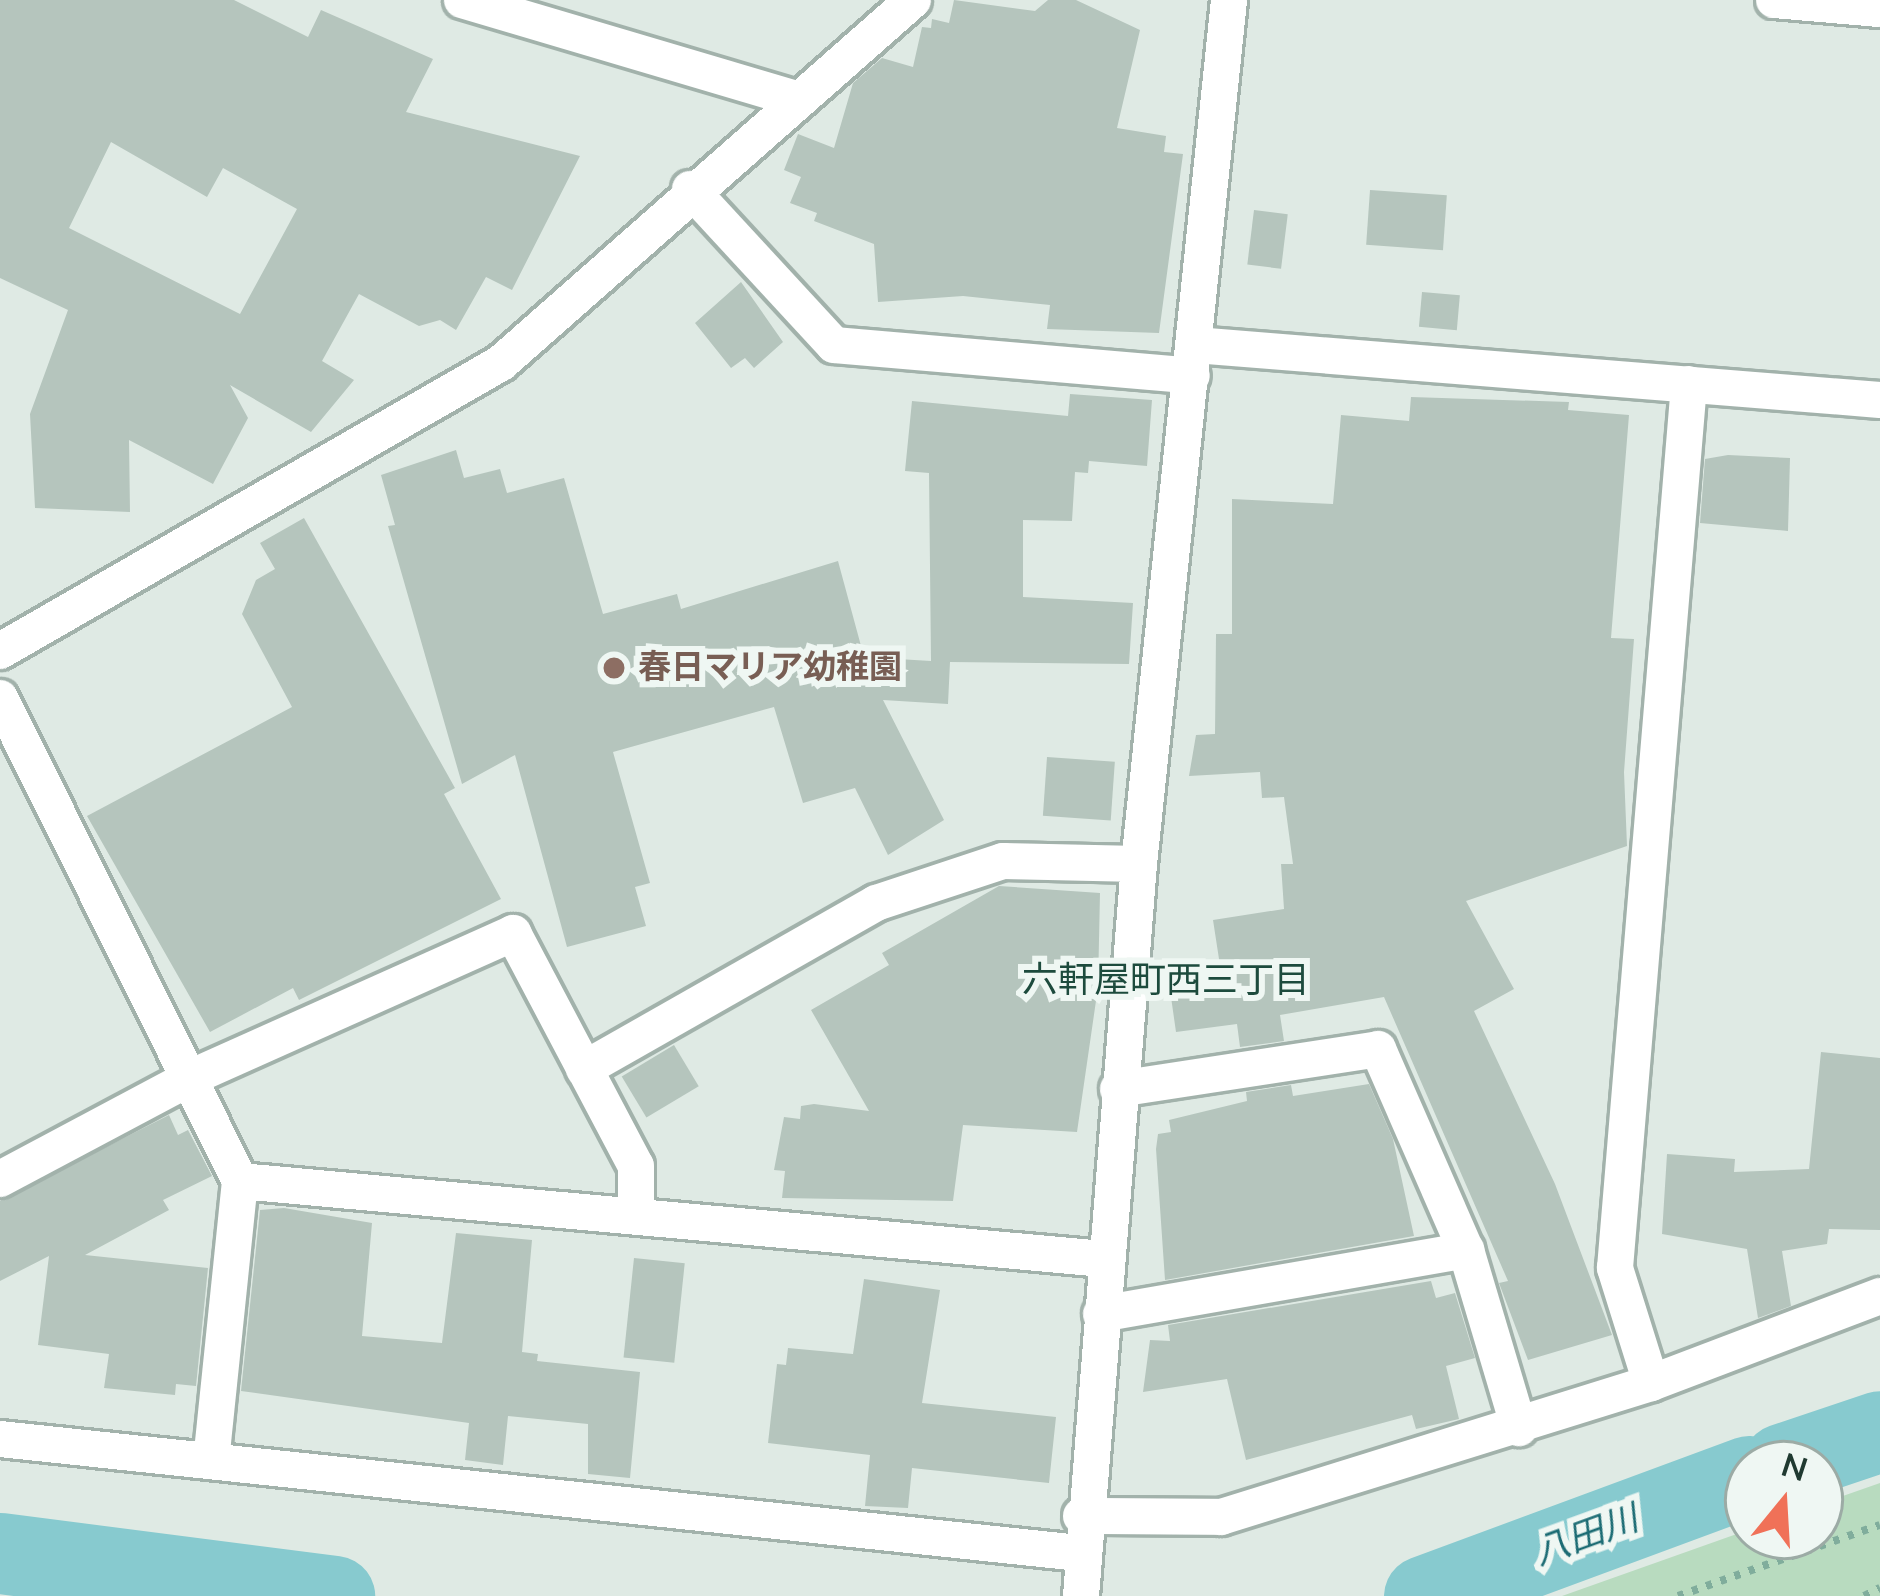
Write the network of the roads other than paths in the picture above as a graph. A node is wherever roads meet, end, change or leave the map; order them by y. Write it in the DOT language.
graph roads {
  1 [pos="462,0"];
  2 [pos="913,0"];
  3 [pos="1229,0"];
  4 [pos="1774,0"];
  5 [pos="1880,9"];
  6 [pos="554,12"];
  7 [pos="796,99"];
  8 [pos="690,189"];
  9 [pos="1193,361"];
  10 [pos="1689,384"];
  11 [pos="1880,400"];
  12 [pos="0,651"];
  13 [pos="0,698"];
  14 [pos="1138,865"];
  15 [pos="584,1069"];
  16 [pos="194,1076"];
  17 [pos="1118,1089"];
  18 [pos="0,1179"];
  19 [pos="240,1181"];
  20 [pos="636,1214"];
  21 [pos="1466,1250"];
  22 [pos="1104,1259"];
  23 [pos="1880,1296"];
  24 [pos="1101,1314"];
  25 [pos="1651,1383"];
  26 [pos="1519,1428"];
  27 [pos="0,1438"];
  28 [pos="212,1461"];
  29 [pos="1081,1516"];
  30 [pos="1079,1553"];
  31 [pos="1081,1596"];
  1 -- 6 [label="street"];
  2 -- 7 [label="street"];
  3 -- 9 [label="street"];
  4 -- 5 [label="street"];
  6 -- 7 [label="street"];
  7 -- 8 [label="street"];
  8 -- 9 [label="street"];
  8 -- 12 [label="street"];
  9 -- 10 [label="street"];
  9 -- 14 [label="street"];
  10 -- 11 [label="street"];
  10 -- 25 [label="street"];
  13 -- 16 [label="street"];
  14 -- 15 [label="street"];
  14 -- 17 [label="street"];
  15 -- 16 [label="street"];
  15 -- 20 [label="street"];
  16 -- 18 [label="street"];
  16 -- 19 [label="street"];
  17 -- 21 [label="street"];
  17 -- 22 [label="street"];
  19 -- 20 [label="street"];
  19 -- 28 [label="street"];
  20 -- 22 [label="street"];
  21 -- 24 [label="street"];
  21 -- 26 [label="street"];
  22 -- 24 [label="street"];
  23 -- 25 [label="street"];
  24 -- 29 [label="street"];
  25 -- 26 [label="street"];
  26 -- 29 [label="street"];
  27 -- 28 [label="street"];
  28 -- 30 [label="street"];
  29 -- 30 [label="street"];
  30 -- 31 [label="street"];
}
